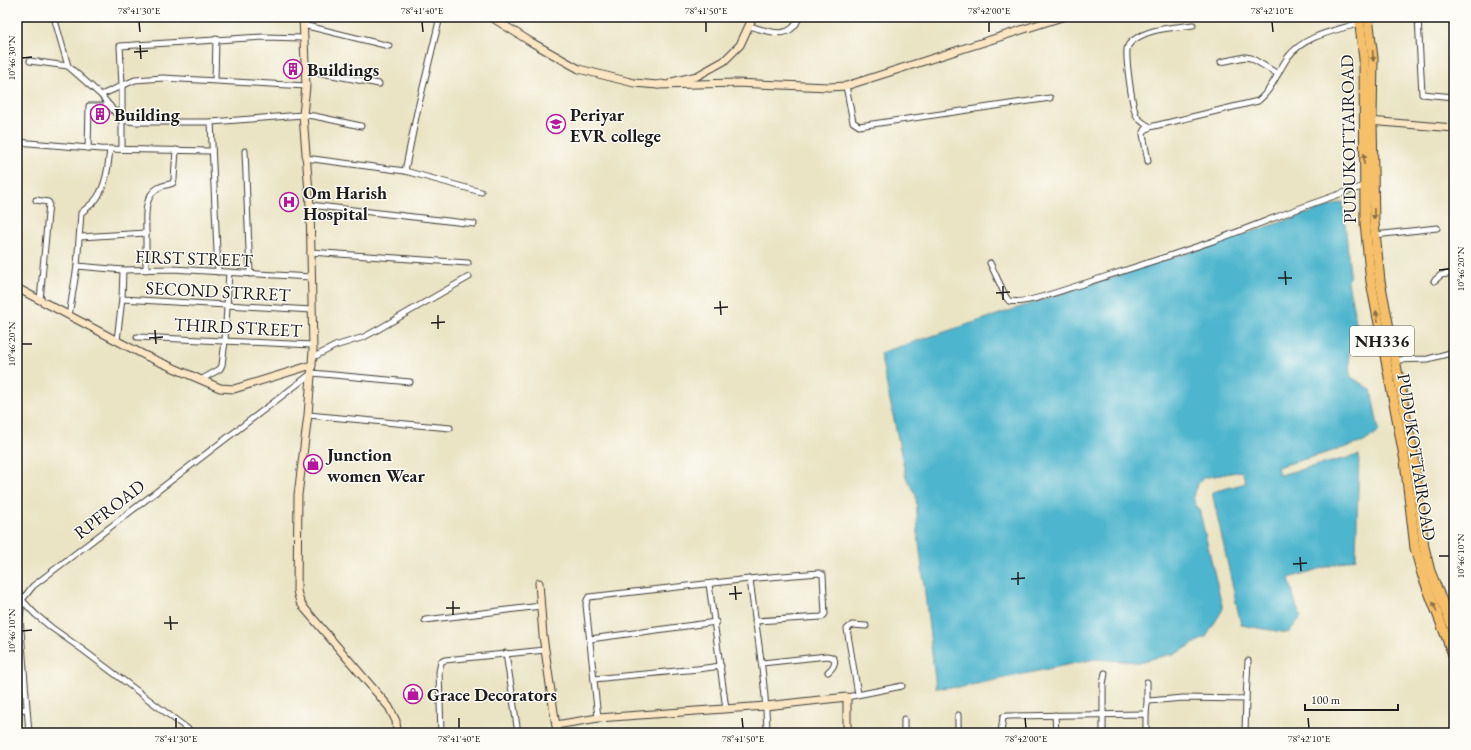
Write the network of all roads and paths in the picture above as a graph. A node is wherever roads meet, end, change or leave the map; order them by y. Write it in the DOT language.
graph roads {
  1 [pos="54,17"];
  2 [pos="303,17"];
  3 [pos="440,17"];
  4 [pos="491,17"];
  5 [pos="753,17"];
  6 [pos="799,17"];
  7 [pos="1062,17"];
  8 [pos="1368,17"];
  9 [pos="1418,17"];
  10 [pos="1360,20"];
  11 [pos="303,25"];
  12 [pos="1193,25"];
  13 [pos="750,26"];
  14 [pos="304,38"];
  15 [pos="216,40"];
  16 [pos="389,46"];
  17 [pos="30,61"];
  18 [pos="1221,62"];
  19 [pos="68,66"];
  20 [pos="306,70"];
  21 [pos="1278,74"];
  22 [pos="215,80"];
  23 [pos="379,84"];
  24 [pos="122,85"];
  25 [pos="658,85"];
  26 [pos="306,86"];
  27 [pos="846,86"];
  28 [pos="101,95"];
  29 [pos="1454,97"];
  30 [pos="1050,98"];
  31 [pos="110,106"];
  32 [pos="303,115"];
  33 [pos="121,120"];
  34 [pos="1368,121"];
  35 [pos="211,122"];
  36 [pos="361,126"];
  37 [pos="1150,127"];
  38 [pos="1454,128"];
  39 [pos="17,142"];
  40 [pos="88,148"];
  41 [pos="110,149"];
  42 [pos="122,149"];
  43 [pos="176,150"];
  44 [pos="211,151"];
  45 [pos="245,151"];
  46 [pos="305,158"];
  47 [pos="1148,161"];
  48 [pos="405,171"];
  49 [pos="1368,191"];
  50 [pos="481,192"];
  51 [pos="36,200"];
  52 [pos="310,205"];
  53 [pos="474,224"];
  54 [pos="1437,228"];
  55 [pos="146,233"];
  56 [pos="1375,235"];
  57 [pos="80,237"];
  58 [pos="310,252"];
  59 [pos="468,263"];
  60 [pos="990,263"];
  61 [pos="77,266"];
  62 [pos="124,270"];
  63 [pos="146,270"];
  64 [pos="218,272"];
  65 [pos="229,272"];
  66 [pos="1454,273"];
  67 [pos="250,274"];
  68 [pos="311,277"];
  69 [pos="470,277"];
  70 [pos="1434,281"];
  71 [pos="17,288"];
  72 [pos="122,299"];
  73 [pos="40,300"];
  74 [pos="227,305"];
  75 [pos="312,310"];
  76 [pos="69,316"];
  77 [pos="137,337"];
  78 [pos="117,340"];
  79 [pos="225,340"];
  80 [pos="313,344"];
  81 [pos="1454,352"];
  82 [pos="312,361"];
  83 [pos="1391,361"];
  84 [pos="312,373"];
  85 [pos="203,381"];
  86 [pos="410,382"];
  87 [pos="308,415"];
  88 [pos="450,428"];
  89 [pos="750,579"];
  90 [pos="539,583"];
  91 [pos="709,584"];
  92 [pos="19,598"];
  93 [pos="541,606"];
  94 [pos="425,620"];
  95 [pos="755,621"];
  96 [pos="716,622"];
  97 [pos="866,626"];
  98 [pos="1454,631"];
  99 [pos="590,639"];
  100 [pos="545,650"];
  101 [pos="506,653"];
  102 [pos="1454,657"];
  103 [pos="1248,661"];
  104 [pos="762,663"];
  105 [pos="721,666"];
  106 [pos="828,672"];
  107 [pos="1105,673"];
  108 [pos="594,679"];
  109 [pos="1147,682"];
  110 [pos="902,686"];
  111 [pos="858,694"];
  112 [pos="847,697"];
  113 [pos="1246,699"];
  114 [pos="1147,704"];
  115 [pos="766,706"];
  116 [pos="26,709"];
  117 [pos="726,709"];
  118 [pos="17,710"];
  119 [pos="1103,714"];
  120 [pos="1146,714"];
  121 [pos="958,715"];
  122 [pos="1055,715"];
  123 [pos="598,718"];
  124 [pos="904,719"];
  125 [pos="556,724"];
  126 [pos="29,733"];
  127 [pos="193,733"];
  128 [pos="396,733"];
  129 [pos="441,733"];
  130 [pos="518,733"];
  131 [pos="557,733"];
  132 [pos="766,733"];
  133 [pos="848,733"];
  134 [pos="904,733"];
  135 [pos="958,733"];
  136 [pos="1001,733"];
  137 [pos="1056,733"];
  138 [pos="1103,733"];
  139 [pos="1146,733"];
  140 [pos="1245,733"];
  1 -- 19 [label="street"];
  2 -- 11 [label="street"];
  3 -- 48 [label="street"];
  4 -- 25 [label="street"];
  5 -- 13 [label="street"];
  6 -- 13 [label="street"];
  7 -- 27 [label="street"];
  8 -- 34 [label="highway, NH336, one-way"];
  9 -- 29 [label="street"];
  10 -- 21 [label="street"];
  10 -- 34 [label="highway, PUDUKOTTAIROAD / NH336"];
  11 -- 14 [label="street"];
  11 -- 16 [label="street"];
  12 -- 37 [label="street"];
  13 -- 25 [label="street"];
  14 -- 15 [label="street"];
  14 -- 20 [label="street"];
  15 -- 22 [label="street"];
  15 -- 24 [label="street"];
  17 -- 19 [label="street"];
  18 -- 21 [label="street"];
  19 -- 28 [label="street"];
  20 -- 23 [label="street"];
  20 -- 26 [label="street"];
  21 -- 37 [label="street"];
  22 -- 24 [label="street"];
  22 -- 26 [label="street"];
  24 -- 28 [label="street"];
  24 -- 33 [label="street"];
  25 -- 27 [label="street"];
  26 -- 32 [label="street"];
  27 -- 30 [label="street"];
  28 -- 31 [label="street"];
  31 -- 33 [label="street"];
  31 -- 40 [label="street"];
  32 -- 35 [label="street"];
  32 -- 36 [label="street"];
  32 -- 46 [label="street"];
  33 -- 35 [label="street"];
  33 -- 42 [label="street"];
  34 -- 38 [label="street"];
  34 -- 49 [label="highway, NH336"];
  35 -- 44 [label="street"];
  37 -- 47 [label="street"];
  39 -- 40 [label="street"];
  40 -- 41 [label="street"];
  41 -- 42 [label="street"];
  41 -- 57 [label="street"];
  42 -- 43 [label="street"];
  43 -- 44 [label="street"];
  43 -- 55 [label="street"];
  44 -- 64 [label="street"];
  45 -- 67 [label="street"];
  46 -- 48 [label="street"];
  46 -- 52 [label="street"];
  48 -- 50 [label="street"];
  49 -- 56 [label="highway, NH336, one-way"];
  49 -- 60 [label="street"];
  83 -- 49 [label="highway, PUDUKOTTAIROAD / NH336, one-way"];
  51 -- 73 [label="street"];
  52 -- 53 [label="street"];
  52 -- 58 [label="street"];
  54 -- 56 [label="street"];
  55 -- 57 [label="street"];
  55 -- 63 [label="street"];
  56 -- 83 [label="highway, NH336"];
  57 -- 61 [label="street"];
  58 -- 59 [label="street"];
  58 -- 68 [label="street"];
  61 -- 62 [label="street"];
  61 -- 76 [label="street"];
  62 -- 63 [label="street, FIRST STREET"];
  62 -- 72 [label="street, FIRST STREET"];
  63 -- 64 [label="street, FIRST STREET"];
  64 -- 65 [label="street, FIRST STREET"];
  65 -- 67 [label="street, FIRST STREET"];
  65 -- 74 [label="street"];
  66 -- 70 [label="street"];
  67 -- 68 [label="street, FIRST STREET"];
  68 -- 75 [label="street"];
  69 -- 82 [label="street"];
  71 -- 73 [label="street"];
  72 -- 74 [label="street, SECOND STRRET"];
  72 -- 78 [label="street, FIRST STREET"];
  73 -- 76 [label="street"];
  74 -- 75 [label="street, SECOND STRRET"];
  74 -- 79 [label="street"];
  75 -- 80 [label="street"];
  76 -- 78 [label="street"];
  77 -- 79 [label="street, THIRD STREET"];
  78 -- 85 [label="street"];
  79 -- 80 [label="street, THIRD STREET"];
  79 -- 85 [label="street"];
  80 -- 82 [label="street"];
  81 -- 83 [label="street"];
  82 -- 84 [label="street"];
  82 -- 85 [label="street"];
  83 -- 98 [label="highway, NH336"];
  102 -- 83 [label="highway, PUDUKOTTAIROAD / NH336, one-way"];
  84 -- 86 [label="street"];
  84 -- 87 [label="street"];
  84 -- 92 [label="street, RPFROAD"];
  87 -- 88 [label="street"];
  87 -- 128 [label="street"];
  89 -- 91 [label="street"];
  89 -- 95 [label="street"];
  89 -- 95 [label="street"];
  90 -- 93 [label="street"];
  91 -- 96 [label="street"];
  91 -- 99 [label="street"];
  92 -- 116 [label="street"];
  92 -- 127 [label="street"];
  93 -- 94 [label="street"];
  93 -- 100 [label="street"];
  95 -- 104 [label="street"];
  96 -- 99 [label="street"];
  96 -- 105 [label="street"];
  97 -- 111 [label="street"];
  99 -- 108 [label="street"];
  100 -- 101 [label="street"];
  100 -- 125 [label="street"];
  101 -- 129 [label="street"];
  101 -- 130 [label="street"];
  103 -- 113 [label="street"];
  104 -- 106 [label="street"];
  104 -- 115 [label="street"];
  105 -- 108 [label="street"];
  105 -- 117 [label="street"];
  107 -- 119 [label="street"];
  108 -- 123 [label="street"];
  109 -- 114 [label="street"];
  110 -- 111 [label="street"];
  111 -- 112 [label="street"];
  112 -- 115 [label="street"];
  112 -- 133 [label="street"];
  113 -- 114 [label="street"];
  113 -- 140 [label="street"];
  114 -- 120 [label="street"];
  115 -- 117 [label="street"];
  115 -- 132 [label="street"];
  116 -- 118 [label="street"];
  116 -- 126 [label="street"];
  117 -- 123 [label="street"];
  119 -- 120 [label="street"];
  119 -- 122 [label="street"];
  119 -- 138 [label="street"];
  120 -- 139 [label="street"];
  121 -- 135 [label="street"];
  122 -- 136 [label="street"];
  122 -- 137 [label="street"];
  123 -- 125 [label="street"];
  124 -- 134 [label="street"];
  125 -- 131 [label="street"];
}
